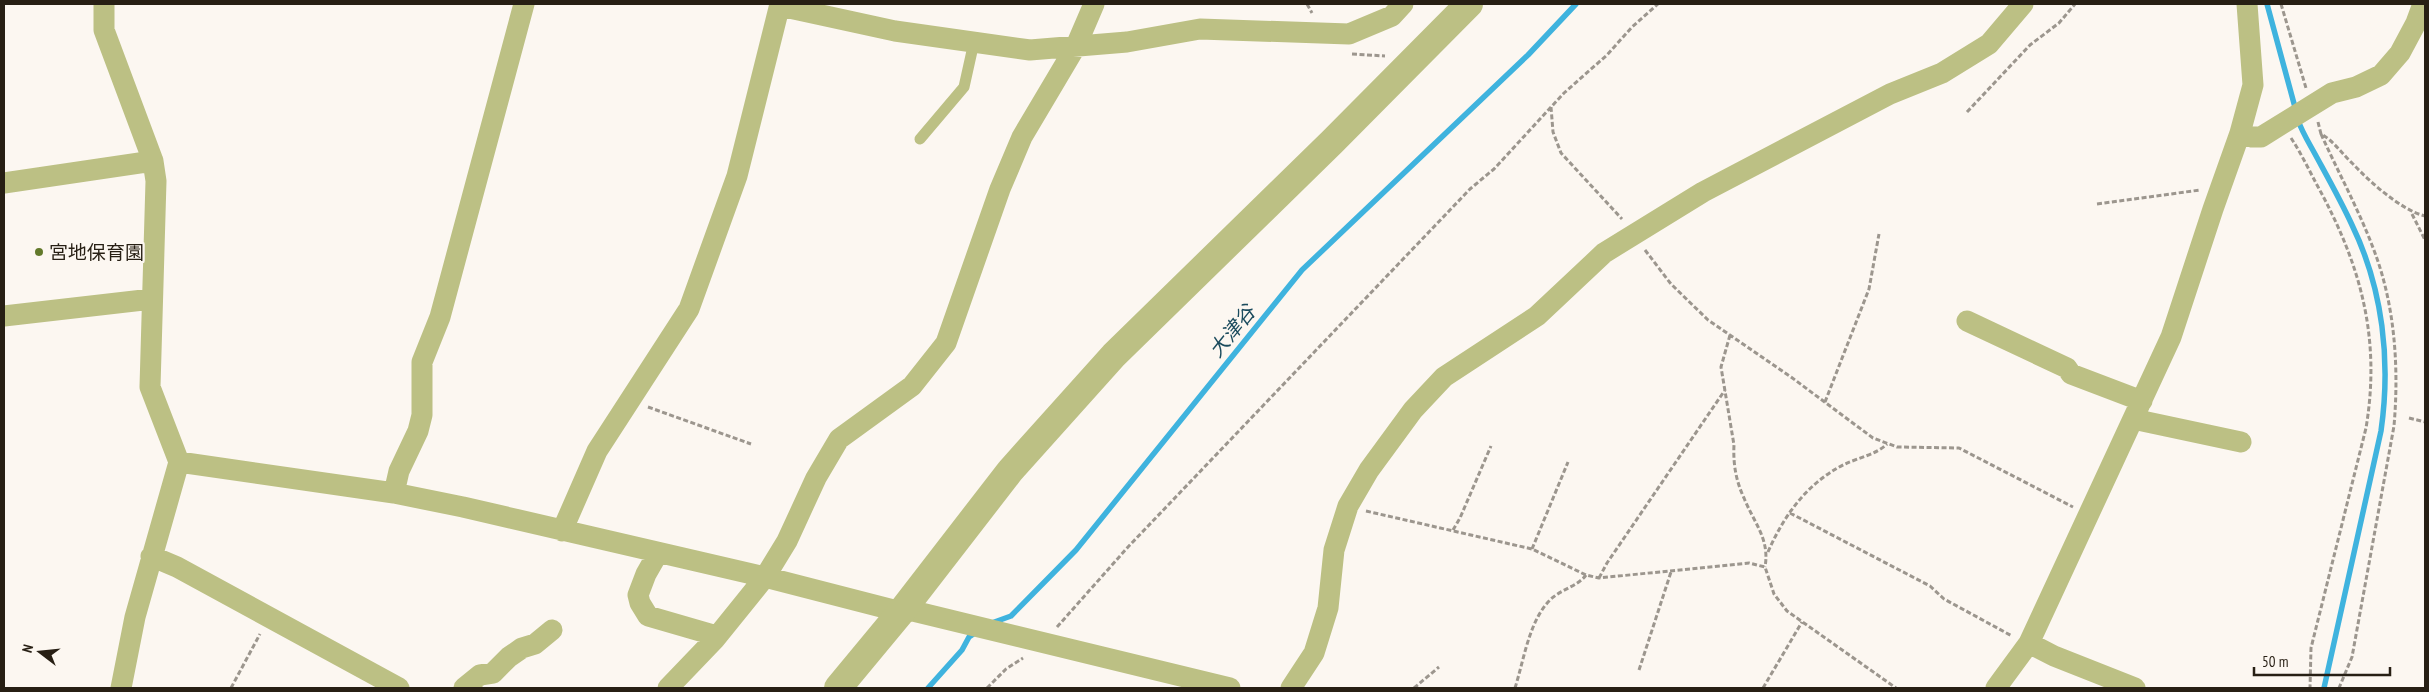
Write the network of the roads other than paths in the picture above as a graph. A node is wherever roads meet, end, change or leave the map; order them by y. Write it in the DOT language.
graph roads {
  1 [pos="104,4"];
  2 [pos="524,4"];
  3 [pos="1094,4"];
  4 [pos="1403,4"];
  5 [pos="1469,4"];
  6 [pos="2023,4"];
  7 [pos="2248,4"];
  8 [pos="2423,4"];
  9 [pos="780,5"];
  10 [pos="974,42"];
  11 [pos="1076,46"];
  12 [pos="2240,133"];
  13 [pos="920,139"];
  14 [pos="153,161"];
  15 [pos="4,183"];
  16 [pos="152,299"];
  17 [pos="4,316"];
  18 [pos="1967,321"];
  19 [pos="2137,410"];
  20 [pos="2241,442"];
  21 [pos="179,462"];
  22 [pos="394,494"];
  23 [pos="562,532"];
  24 [pos="658,553"];
  25 [pos="151,556"];
  26 [pos="765,577"];
  27 [pos="907,612"];
  28 [pos="552,630"];
  29 [pos="717,636"];
  30 [pos="2029,643"];
  31 [pos="121,688"];
  32 [pos="399,688"];
  33 [pos="464,688"];
  34 [pos="668,688"];
  35 [pos="838,688"];
  36 [pos="1230,688"];
  37 [pos="1291,688"];
  38 [pos="1996,688"];
  39 [pos="2134,688"];
  1 -- 14 [label="street"];
  2 -- 22 [label="street"];
  3 -- 11 [label="street"];
  4 -- 11 [label="street"];
  5 -- 27 [label="street"];
  6 -- 37 [label="street"];
  7 -- 12 [label="street"];
  8 -- 12 [label="street"];
  9 -- 10 [label="street"];
  9 -- 23 [label="street"];
  10 -- 11 [label="street"];
  10 -- 13 [label="lane"];
  11 -- 26 [label="street"];
  12 -- 19 [label="street"];
  14 -- 15 [label="street"];
  14 -- 16 [label="street"];
  16 -- 17 [label="street"];
  16 -- 21 [label="street"];
  18 -- 19 [label="street"];
  19 -- 20 [label="street"];
  19 -- 30 [label="street"];
  21 -- 22 [label="street"];
  21 -- 25 [label="street"];
  22 -- 23 [label="street"];
  23 -- 24 [label="street"];
  24 -- 26 [label="street"];
  24 -- 29 [label="street"];
  25 -- 31 [label="street"];
  25 -- 32 [label="street"];
  26 -- 27 [label="street"];
  26 -- 29 [label="street"];
  27 -- 35 [label="street"];
  27 -- 36 [label="street"];
  28 -- 33 [label="street"];
  29 -- 34 [label="street"];
  30 -- 38 [label="street"];
  30 -- 39 [label="street"];
}
